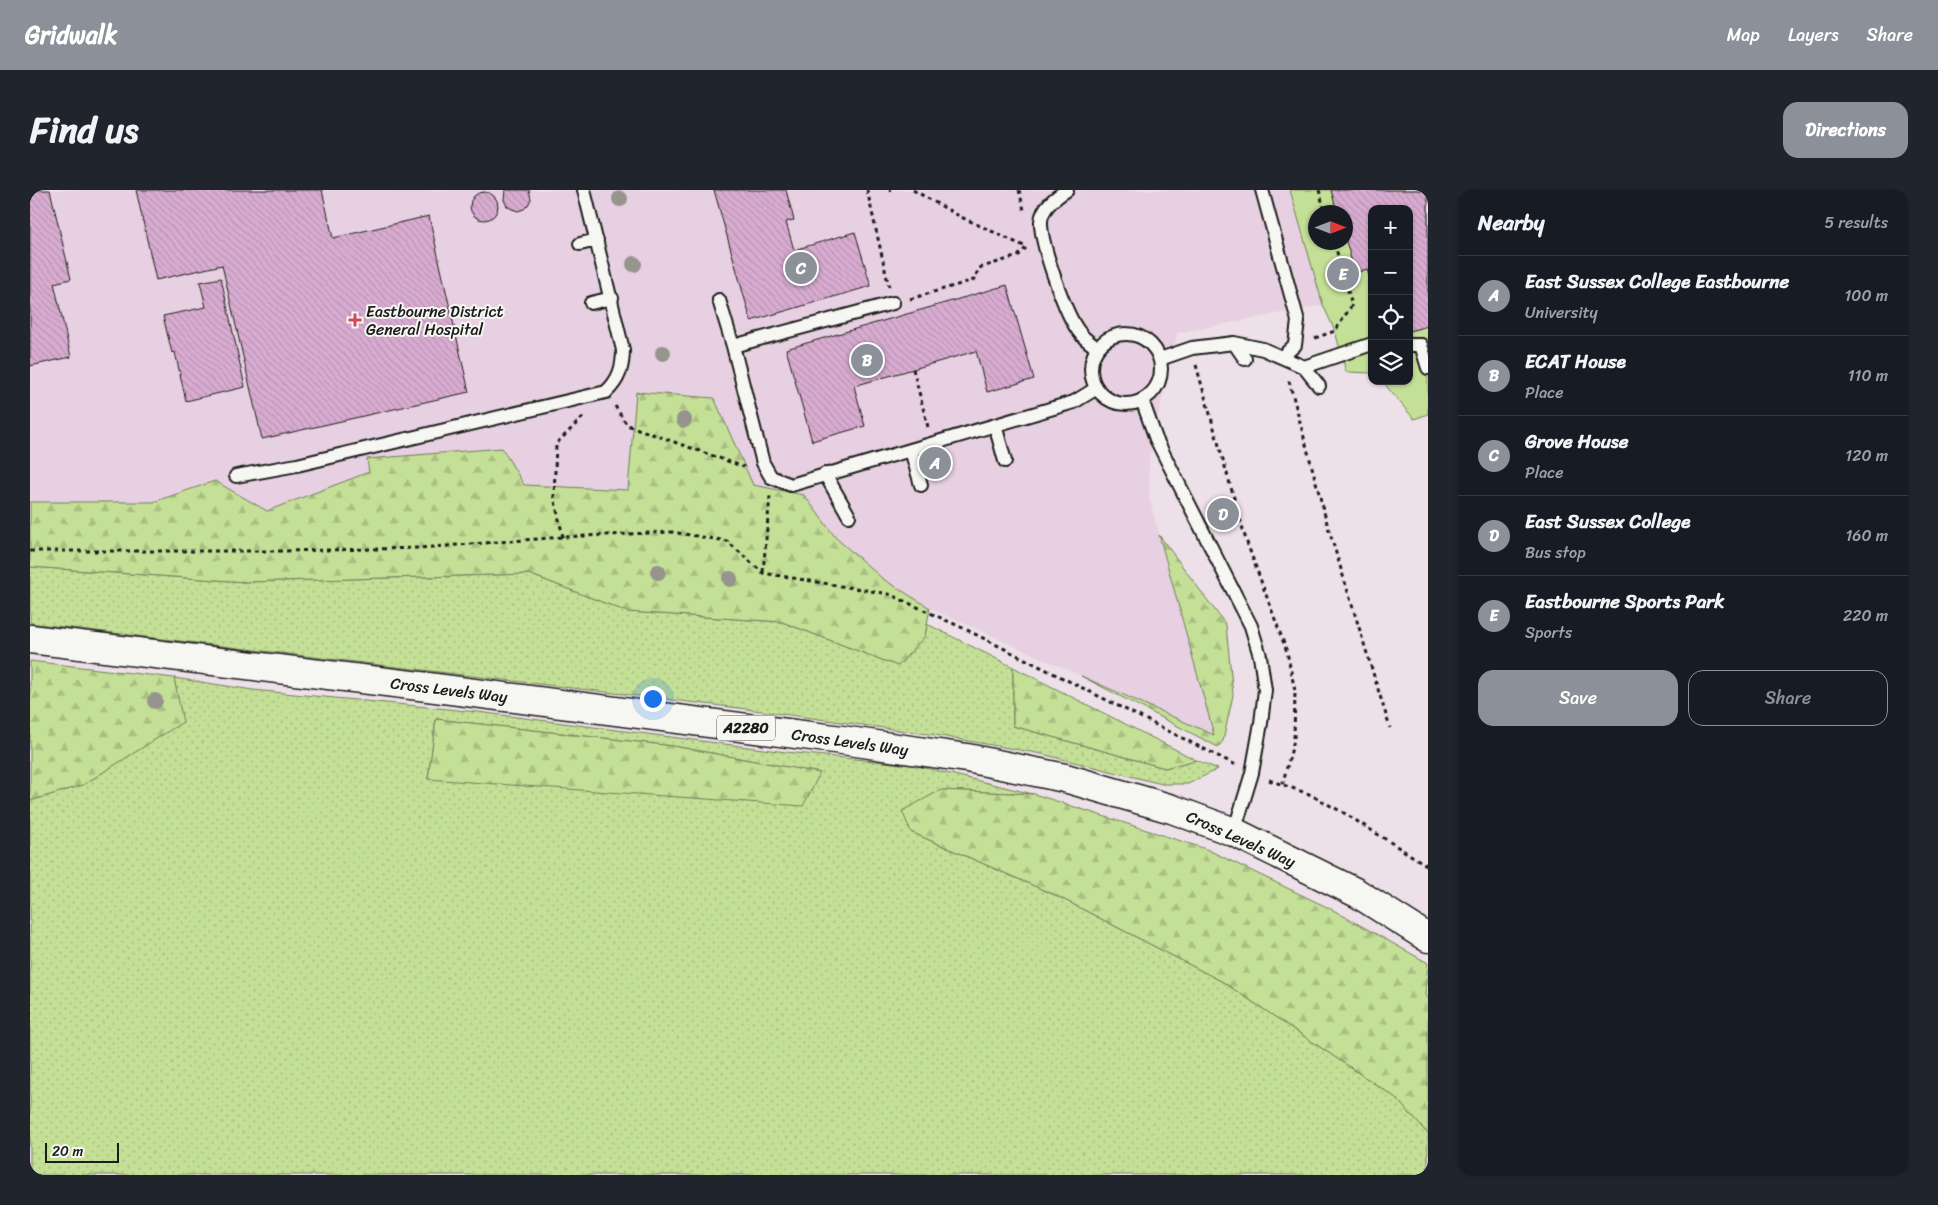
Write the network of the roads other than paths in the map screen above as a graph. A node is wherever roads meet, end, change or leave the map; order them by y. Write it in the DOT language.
graph roads {
  1 [pos="584,190"];
  2 [pos="1067,190"];
  3 [pos="1262,190"];
  4 [pos="596,240"];
  5 [pos="580,244"];
  6 [pos="612,298"];
  7 [pos="720,300"];
  8 [pos="591,303"];
  9 [pos="893,304"];
  10 [pos="1234,343"];
  11 [pos="1413,344"];
  12 [pos="1368,345"];
  13 [pos="733,346"];
  14 [pos="1098,348"];
  15 [pos="1282,357"];
  16 [pos="1160,359"];
  17 [pos="1245,359"];
  18 [pos="1304,367"];
  19 [pos="1428,368"];
  20 [pos="1320,386"];
  21 [pos="1097,388"];
  22 [pos="1142,400"];
  23 [pos="995,425"];
  24 [pos="911,450"];
  25 [pos="1006,461"];
  26 [pos="825,474"];
  27 [pos="236,476"];
  28 [pos="921,485"];
  29 [pos="849,516"];
  30 [pos="30,639"];
  31 [pos="1234,832"];
  32 [pos="1428,938"];
  1 -- 4 [label="lane"];
  2 -- 14 [label="lane"];
  3 -- 15 [label="lane"];
  4 -- 5 [label="lane"];
  4 -- 6 [label="lane"];
  6 -- 8 [label="lane"];
  6 -- 27 [label="lane"];
  7 -- 13 [label="lane"];
  9 -- 13 [label="lane"];
  10 -- 15 [label="lane"];
  10 -- 16 [label="lane"];
  10 -- 17 [label="lane"];
  11 -- 19 [label="lane"];
  12 -- 18 [label="lane"];
  13 -- 26 [label="lane"];
  14 -- 16 [label="lane"];
  14 -- 21 [label="lane"];
  15 -- 18 [label="lane"];
  16 -- 22 [label="lane"];
  18 -- 20 [label="lane"];
  21 -- 22 [label="lane"];
  21 -- 23 [label="lane"];
  22 -- 31 [label="lane"];
  23 -- 24 [label="lane"];
  23 -- 25 [label="lane"];
  24 -- 26 [label="lane"];
  24 -- 28 [label="lane"];
  26 -- 29 [label="lane"];
  30 -- 31 [label="main road, Cross Levels Way / A2280"];
  31 -- 32 [label="main road, Cross Levels Way / A2280"];
}
